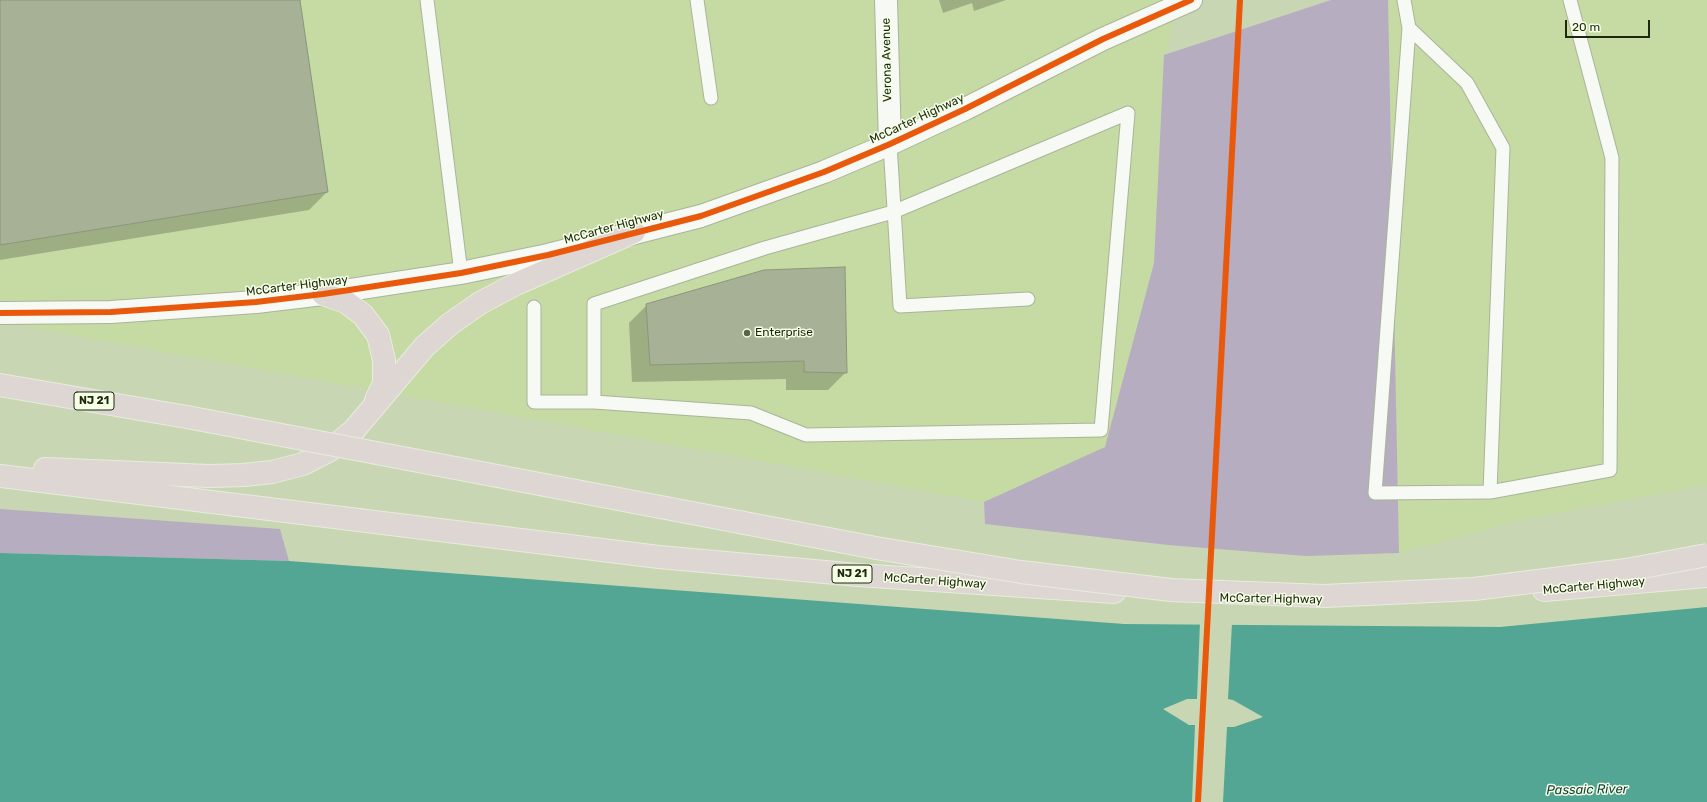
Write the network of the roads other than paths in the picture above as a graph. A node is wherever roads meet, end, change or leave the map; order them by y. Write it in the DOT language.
graph roads {
  1 [pos="427,0"];
  2 [pos="698,0"];
  3 [pos="886,0"];
  4 [pos="1191,0"];
  5 [pos="1404,0"];
  6 [pos="1570,0"];
  7 [pos="1409,28"];
  8 [pos="711,98"];
  9 [pos="890,144"];
  10 [pos="893,212"];
  11 [pos="634,232"];
  12 [pos="461,273"];
  13 [pos="323,294"];
  14 [pos="1028,299"];
  15 [pos="534,307"];
  16 [pos="0,312"];
  17 [pos="0,385"];
  18 [pos="594,402"];
  19 [pos="354,430"];
  20 [pos="0,467"];
  21 [pos="0,476"];
  22 [pos="1490,492"];
  23 [pos="1707,555"];
  24 [pos="1707,576"];
  1 -- 12 [label="lane"];
  2 -- 8 [label="lane"];
  3 -- 9 [label="street, Verona Avenue"];
  4 -- 9 [label="street, McCarter Highway"];
  5 -- 7 [label="lane"];
  6 -- 22 [label="lane"];
  7 -- 22 [label="lane"];
  7 -- 22 [label="lane"];
  9 -- 10 [label="lane"];
  9 -- 11 [label="street, McCarter Highway"];
  10 -- 14 [label="lane"];
  10 -- 18 [label="lane"];
  10 -- 18 [label="lane"];
  11 -- 12 [label="street, McCarter Highway"];
  11 -- 19 [label="highway"];
  12 -- 13 [label="street, McCarter Highway"];
  13 -- 16 [label="street, McCarter Highway"];
  13 -- 19 [label="highway"];
  15 -- 18 [label="lane"];
  17 -- 23 [label="highway, NJ 21, bridge"];
  19 -- 20 [label="highway"];
  21 -- 24 [label="highway, McCarter Highway / NJ 21"];
}
